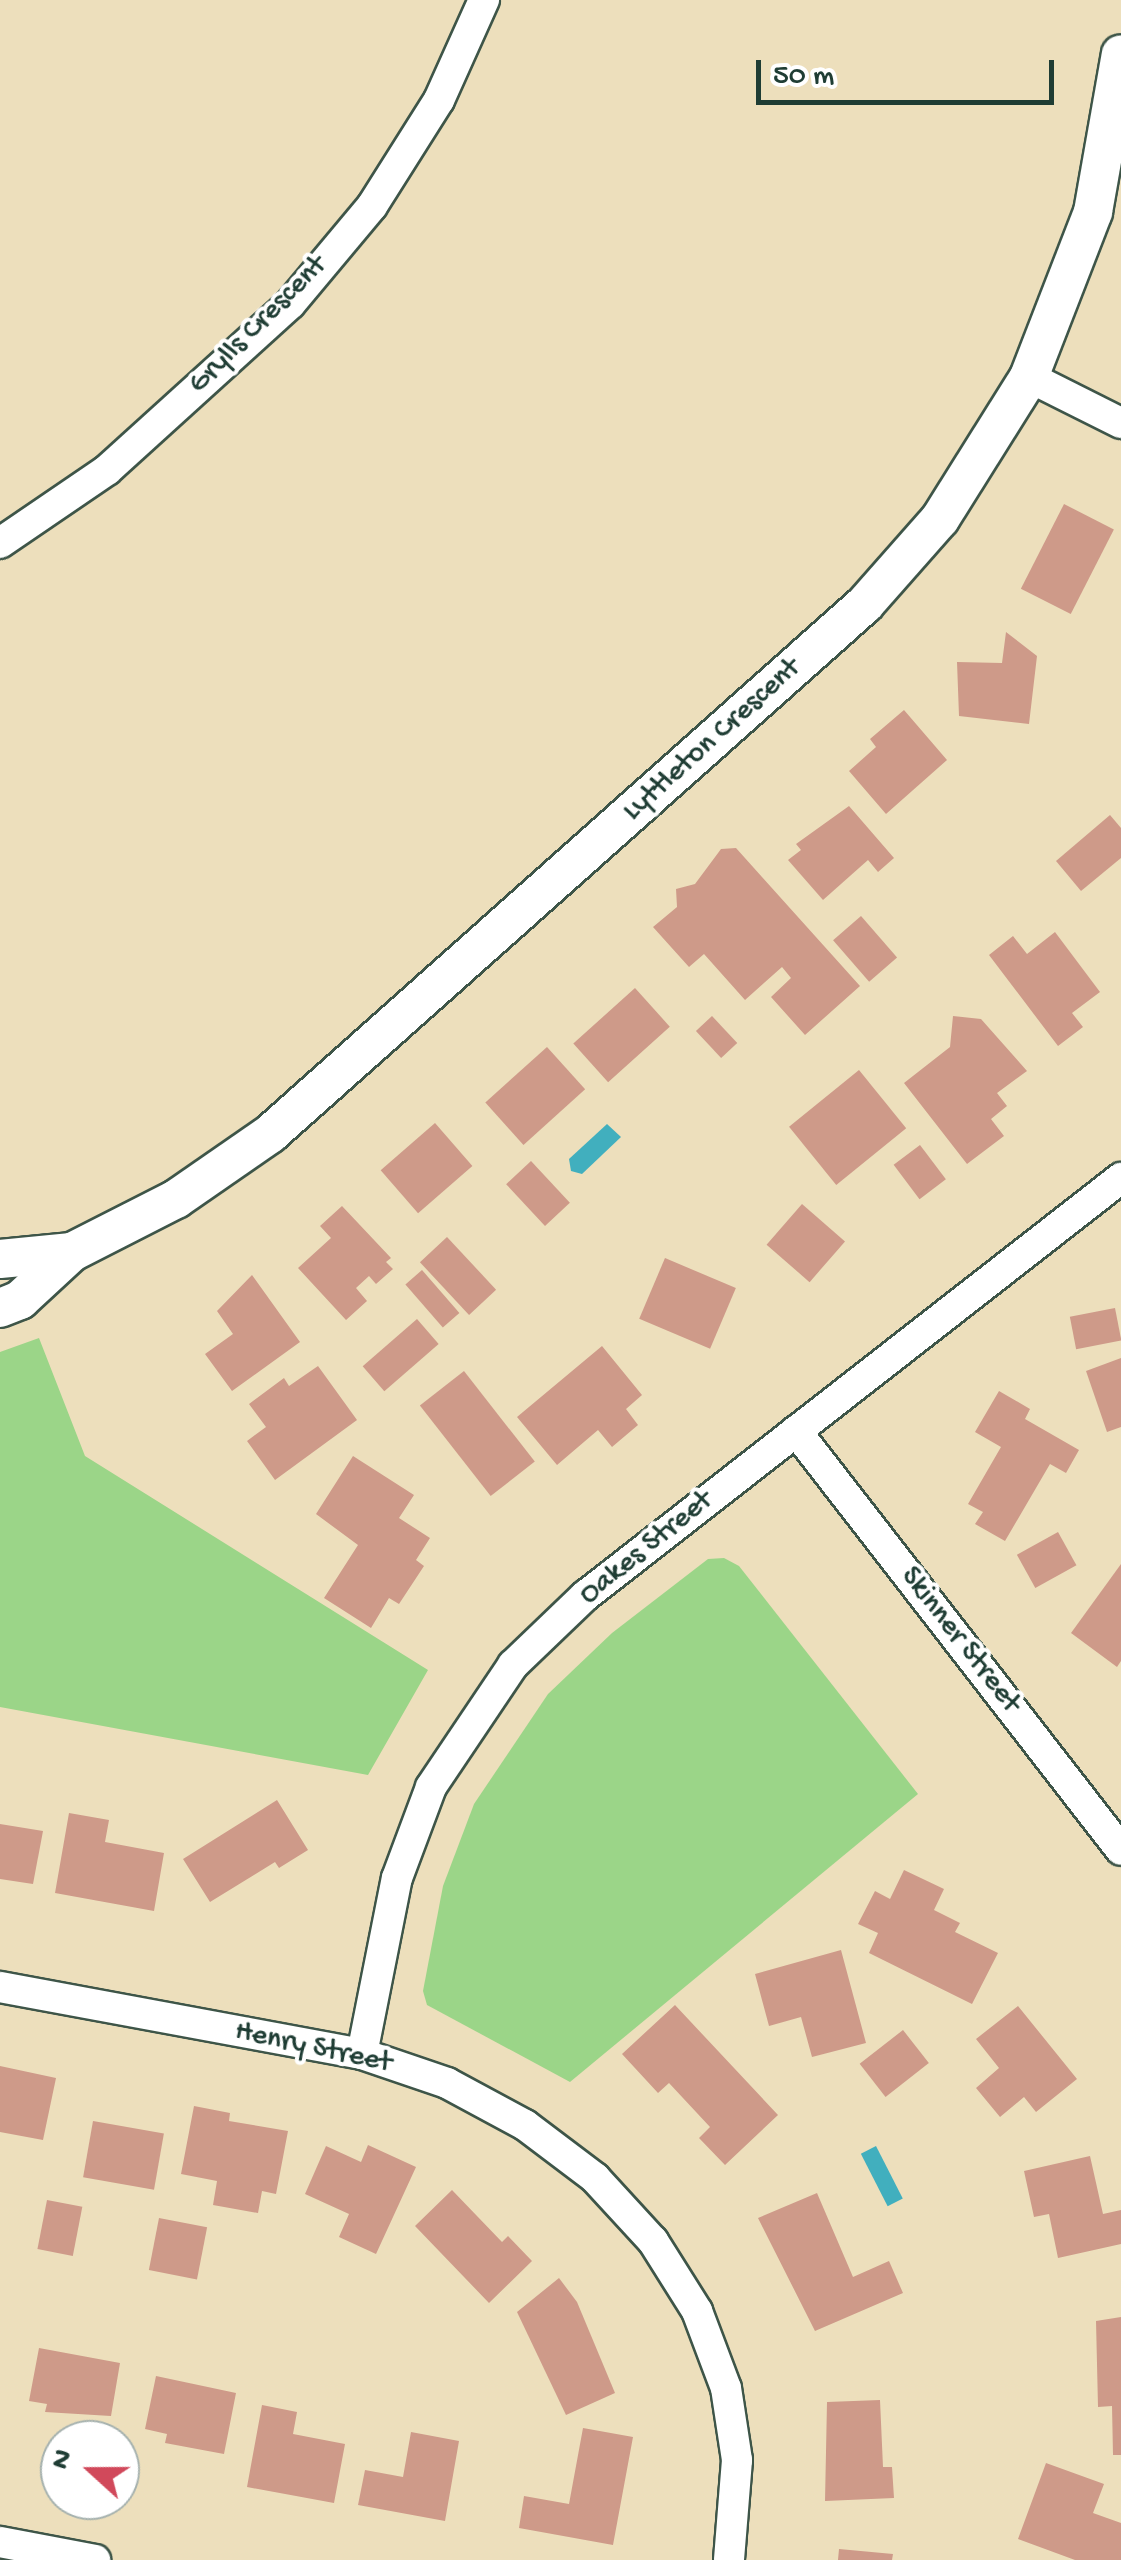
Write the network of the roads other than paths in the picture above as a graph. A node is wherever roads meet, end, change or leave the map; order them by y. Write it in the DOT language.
graph roads {
  1 [pos="484,0"];
  2 [pos="1121,54"];
  3 [pos="1029,377"];
  4 [pos="1121,423"];
  5 [pos="0,543"];
  6 [pos="1121,1178"];
  7 [pos="72,1252"];
  8 [pos="0,1259"];
  9 [pos="0,1308"];
  10 [pos="796,1431"];
  11 [pos="1121,1850"];
  12 [pos="0,1988"];
  13 [pos="362,2054"];
  14 [pos="0,2542"];
  15 [pos="95,2560"];
  16 [pos="729,2560"];
  1 -- 5 [label="street, Grylls Crescent"];
  2 -- 3 [label="street, Lyttleton Crescent"];
  3 -- 4 [label="street"];
  3 -- 7 [label="street, Lyttleton Crescent"];
  6 -- 10 [label="street, Oakes Street"];
  7 -- 8 [label="street, Lyttleton Crescent"];
  7 -- 9 [label="street, Lyttleton Crescent"];
  10 -- 11 [label="street, Skinner Street"];
  10 -- 13 [label="street, Oakes Street"];
  12 -- 13 [label="street, Henry Street"];
  13 -- 16 [label="street, Henry Street"];
  14 -- 15 [label="street"];
}
